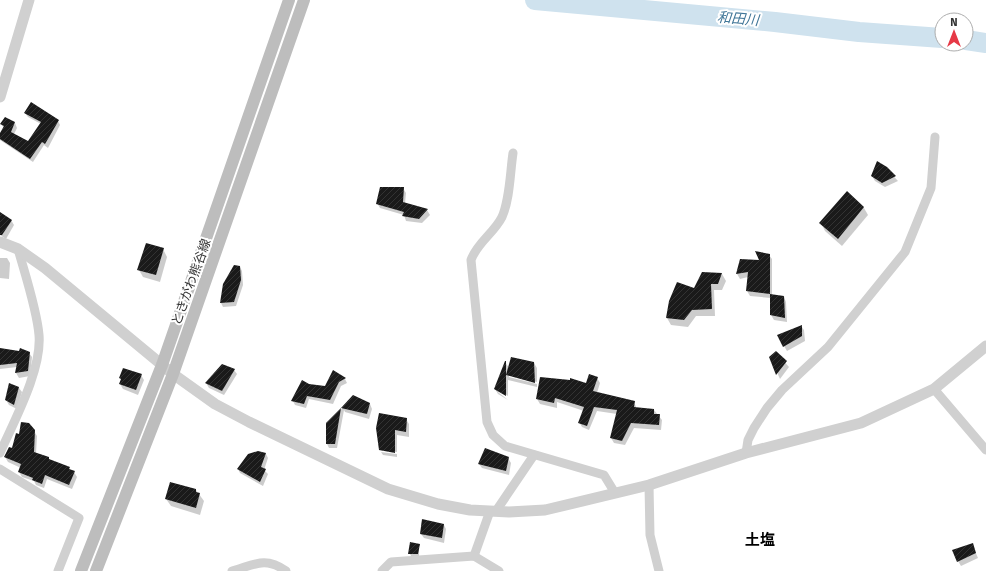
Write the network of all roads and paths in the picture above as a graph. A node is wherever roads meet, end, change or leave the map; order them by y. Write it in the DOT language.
graph roads {
  1 [pos="29,0"];
  2 [pos="289,0"];
  3 [pos="304,0"];
  4 [pos="0,98"];
  5 [pos="935,137"];
  6 [pos="513,153"];
  7 [pos="0,242"];
  8 [pos="18,249"];
  9 [pos="986,346"];
  10 [pos="162,364"];
  11 [pos="172,374"];
  12 [pos="934,389"];
  13 [pos="986,450"];
  14 [pos="0,453"];
  15 [pos="746,453"];
  16 [pos="534,455"];
  17 [pos="0,469"];
  18 [pos="649,485"];
  19 [pos="615,493"];
  20 [pos="493,511"];
  21 [pos="474,556"];
  22 [pos="58,571"];
  23 [pos="81,571"];
  24 [pos="96,571"];
  25 [pos="232,571"];
  26 [pos="286,571"];
  27 [pos="382,571"];
  28 [pos="499,571"];
  29 [pos="659,571"];
  1 -- 4 [label="street"];
  2 -- 10 [label="main road, ときがわ熊谷線"];
  3 -- 11 [label="main road, ときがわ熊谷線"];
  5 -- 15 [label="street"];
  6 -- 16 [label="street"];
  7 -- 8 [label="street"];
  8 -- 10 [label="street"];
  8 -- 14 [label="street"];
  9 -- 12 [label="street"];
  10 -- 11 [label="street"];
  10 -- 23 [label="main road, ときがわ熊谷線"];
  11 -- 20 [label="street"];
  11 -- 24 [label="main road, ときがわ熊谷線"];
  12 -- 13 [label="street"];
  12 -- 15 [label="street"];
  15 -- 18 [label="street"];
  16 -- 19 [label="street"];
  16 -- 20 [label="street"];
  17 -- 22 [label="street"];
  18 -- 19 [label="street"];
  18 -- 29 [label="street"];
  19 -- 20 [label="street"];
  20 -- 21 [label="street"];
  21 -- 27 [label="street"];
  21 -- 28 [label="street"];
  25 -- 26 [label="street"];
}
